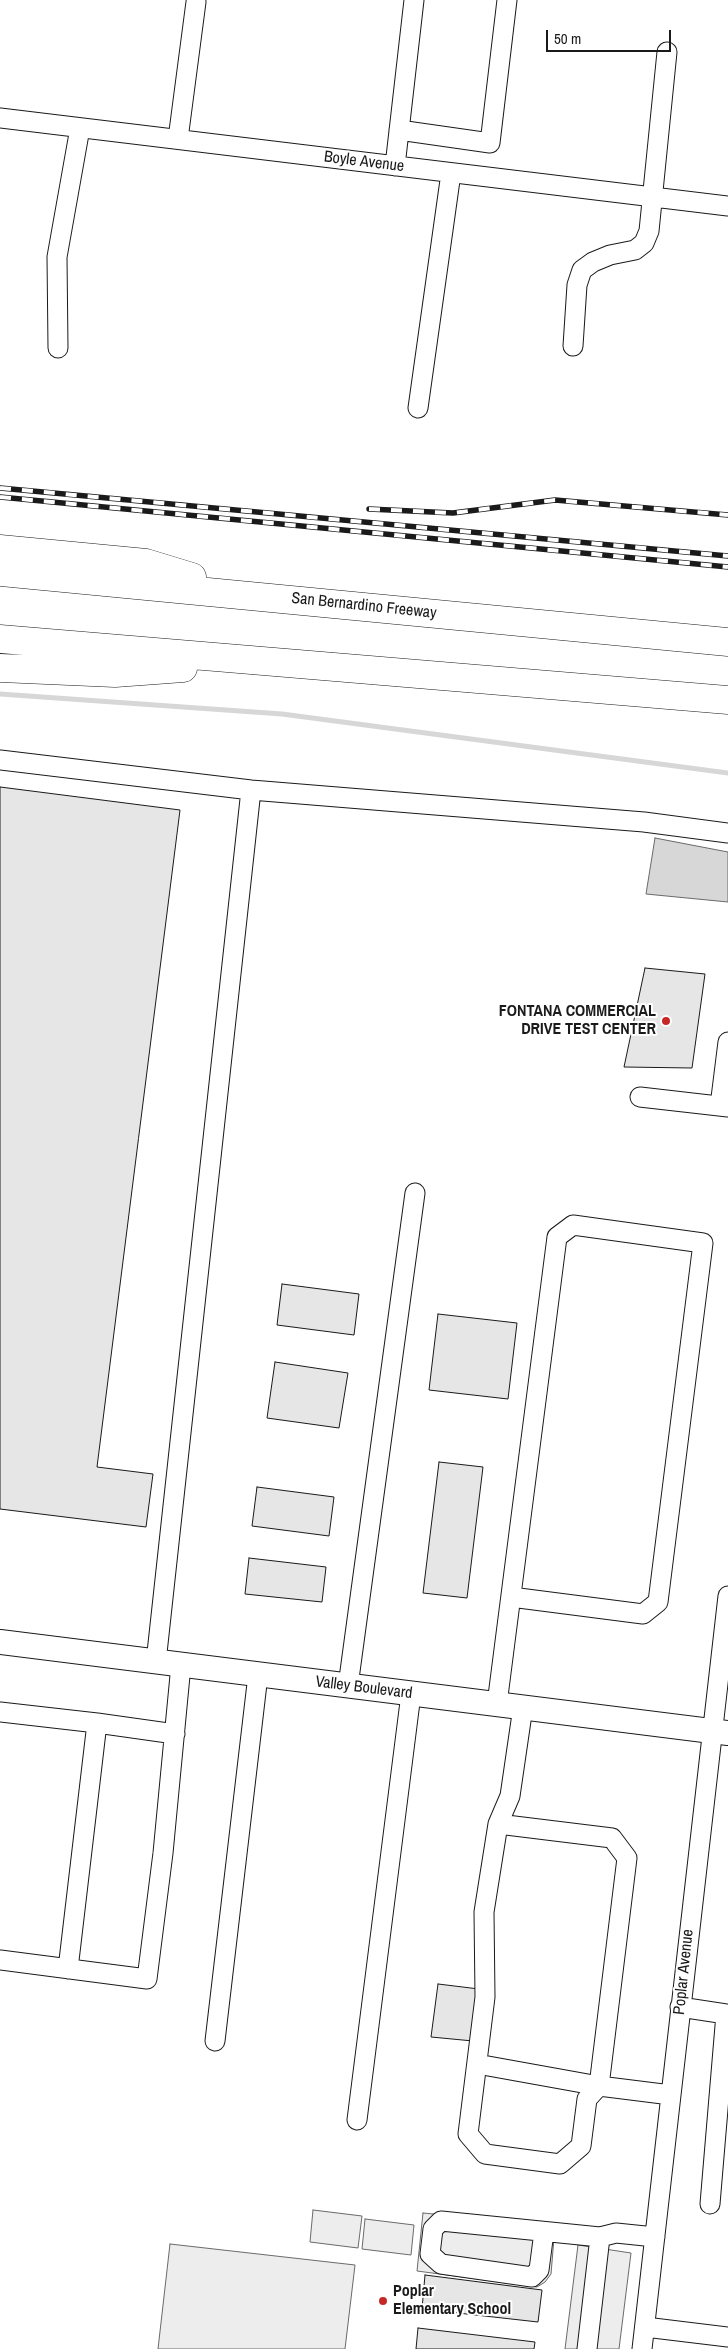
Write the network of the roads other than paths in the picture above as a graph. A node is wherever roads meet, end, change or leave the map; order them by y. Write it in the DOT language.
graph roads {
  1 [pos="414,0"];
  2 [pos="507,0"];
  3 [pos="196,2"];
  4 [pos="667,52"];
  5 [pos="0,118"];
  6 [pos="80,128"];
  7 [pos="399,130"];
  8 [pos="178,140"];
  9 [pos="395,166"];
  10 [pos="451,173"];
  11 [pos="653,197"];
  12 [pos="728,206"];
  13 [pos="574,346"];
  14 [pos="58,348"];
  15 [pos="418,408"];
  16 [pos="0,549"];
  17 [pos="0,572"];
  18 [pos="249,595"];
  19 [pos="0,639"];
  20 [pos="728,642"];
  21 [pos="264,661"];
  22 [pos="0,668"];
  23 [pos="728,700"];
  24 [pos="0,760"];
  25 [pos="251,790"];
  26 [pos="728,833"];
  27 [pos="728,1042"];
  28 [pos="640,1097"];
  29 [pos="724,1106"];
  30 [pos="415,1193"];
  31 [pos="728,1596"];
  32 [pos="511,1597"];
  33 [pos="0,1642"];
  34 [pos="156,1662"];
  35 [pos="182,1665"];
  36 [pos="258,1675"];
  37 [pos="348,1686"];
  38 [pos="411,1694"];
  39 [pos="497,1704"];
  40 [pos="523,1707"];
  41 [pos="0,1712"];
  42 [pos="97,1723"];
  43 [pos="720,1732"];
  44 [pos="175,1734"];
  45 [pos="498,1824"];
  46 [pos="0,1960"];
  47 [pos="68,1969"];
  48 [pos="680,2007"];
  49 [pos="215,2041"];
  50 [pos="477,2064"];
  51 [pos="599,2086"];
  52 [pos="671,2095"];
  53 [pos="357,2120"];
  54 [pos="710,2204"];
  55 [pos="544,2232"];
  56 [pos="600,2237"];
  57 [pos="655,2237"];
  58 [pos="645,2326"];
  59 [pos="728,2337"];
  60 [pos="587,2349"];
  61 [pos="642,2349"];
  1 -- 7 [label="street"];
  2 -- 7 [label="street"];
  3 -- 8 [label="street"];
  4 -- 11 [label="street"];
  5 -- 6 [label="street, Boyle Avenue"];
  6 -- 8 [label="street, Boyle Avenue"];
  6 -- 14 [label="street"];
  7 -- 9 [label="street"];
  8 -- 9 [label="street, Boyle Avenue"];
  9 -- 10 [label="street, Boyle Avenue"];
  10 -- 11 [label="street, Boyle Avenue"];
  10 -- 15 [label="street"];
  11 -- 12 [label="street, Boyle Avenue"];
  11 -- 13 [label="street"];
  16 -- 18 [label="highway"];
  17 -- 18 [label="highway, San Bernardino Freeway"];
  18 -- 20 [label="highway, San Bernardino Freeway"];
  19 -- 21 [label="highway"];
  21 -- 22 [label="highway"];
  21 -- 23 [label="highway"];
  24 -- 25 [label="street"];
  25 -- 26 [label="street"];
  25 -- 34 [label="street"];
  27 -- 29 [label="street"];
  28 -- 29 [label="street"];
  30 -- 37 [label="street"];
  31 -- 43 [label="street, Poplar Avenue"];
  32 -- 32 [label="street"];
  32 -- 39 [label="street"];
  33 -- 34 [label="main road, Valley Boulevard"];
  34 -- 35 [label="main road, Valley Boulevard"];
  35 -- 36 [label="main road, Valley Boulevard"];
  35 -- 44 [label="street"];
  36 -- 37 [label="main road, Valley Boulevard"];
  36 -- 49 [label="street"];
  37 -- 38 [label="main road, Valley Boulevard"];
  38 -- 39 [label="main road, Valley Boulevard"];
  38 -- 53 [label="street"];
  39 -- 40 [label="main road, Valley Boulevard"];
  40 -- 43 [label="main road, Valley Boulevard"];
  40 -- 45 [label="street"];
  41 -- 42 [label="street"];
  42 -- 44 [label="street"];
  42 -- 47 [label="street"];
  43 -- 48 [label="street, Poplar Avenue"];
  44 -- 47 [label="street"];
  45 -- 50 [label="street"];
  45 -- 51 [label="street"];
  46 -- 47 [label="street"];
  48 -- 52 [label="street, Poplar Avenue"];
  48 -- 54 [label="street"];
  50 -- 51 [label="street"];
  50 -- 51 [label="street"];
  51 -- 52 [label="street"];
  52 -- 57 [label="street, Poplar Avenue"];
  55 -- 55 [label="street"];
  55 -- 56 [label="street"];
  56 -- 57 [label="street"];
  56 -- 60 [label="street"];
  57 -- 58 [label="street, Poplar Avenue"];
  58 -- 59 [label="street"];
  58 -- 61 [label="street, Poplar Avenue"];
}
